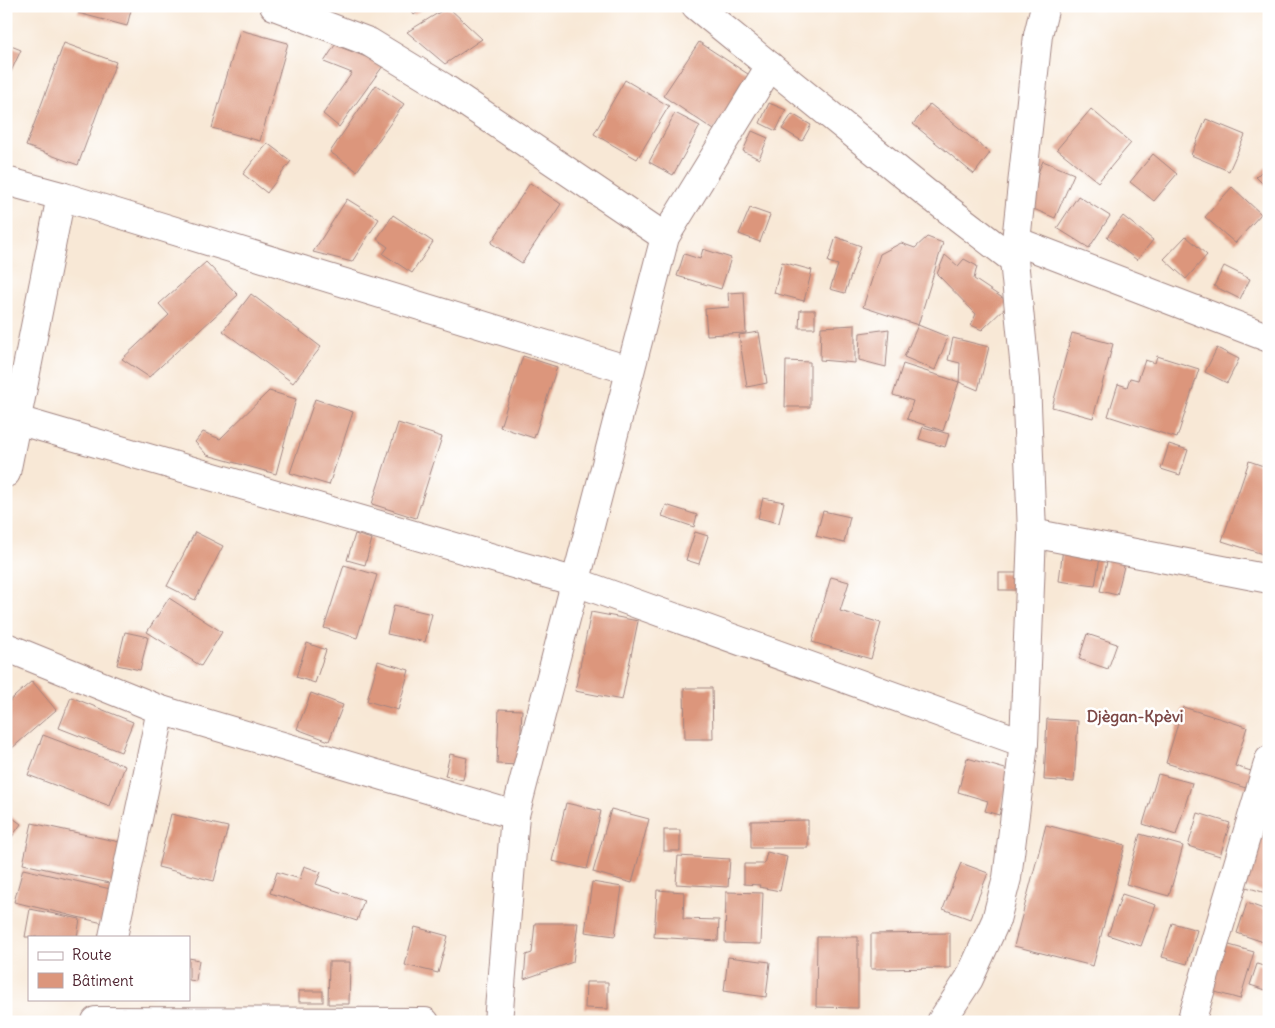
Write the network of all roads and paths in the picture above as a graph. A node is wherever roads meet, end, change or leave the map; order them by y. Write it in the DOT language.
graph roads {
  1 [pos="274,6"];
  2 [pos="696,6"];
  3 [pos="1045,6"];
  4 [pos="770,66"];
  5 [pos="6,181"];
  6 [pos="62,196"];
  7 [pos="665,237"];
  8 [pos="1015,250"];
  9 [pos="1269,338"];
  10 [pos="629,370"];
  11 [pos="17,420"];
  12 [pos="6,473"];
  13 [pos="1032,533"];
  14 [pos="1269,578"];
  15 [pos="576,582"];
  16 [pos="6,647"];
  17 [pos="161,710"];
  18 [pos="1024,743"];
  19 [pos="1269,760"];
  20 [pos="515,815"];
  21 [pos="114,936"];
  22 [pos="97,1014"];
  23 [pos="425,1022"];
  24 [pos="498,1022"];
  25 [pos="941,1022"];
  26 [pos="1191,1022"];
  1 -- 7 [label="street"];
  2 -- 4 [label="street"];
  3 -- 8 [label="street"];
  4 -- 7 [label="street"];
  4 -- 8 [label="street"];
  5 -- 6 [label="street"];
  6 -- 10 [label="street"];
  6 -- 11 [label="street"];
  7 -- 10 [label="street"];
  8 -- 9 [label="street"];
  8 -- 13 [label="street"];
  10 -- 15 [label="street"];
  11 -- 12 [label="street"];
  11 -- 15 [label="street"];
  13 -- 14 [label="street"];
  13 -- 18 [label="street"];
  15 -- 18 [label="street"];
  15 -- 20 [label="street"];
  16 -- 17 [label="street"];
  17 -- 20 [label="street"];
  17 -- 21 [label="street"];
  18 -- 25 [label="street"];
  19 -- 26 [label="street"];
  20 -- 24 [label="street"];
  22 -- 23 [label="street"];
}
